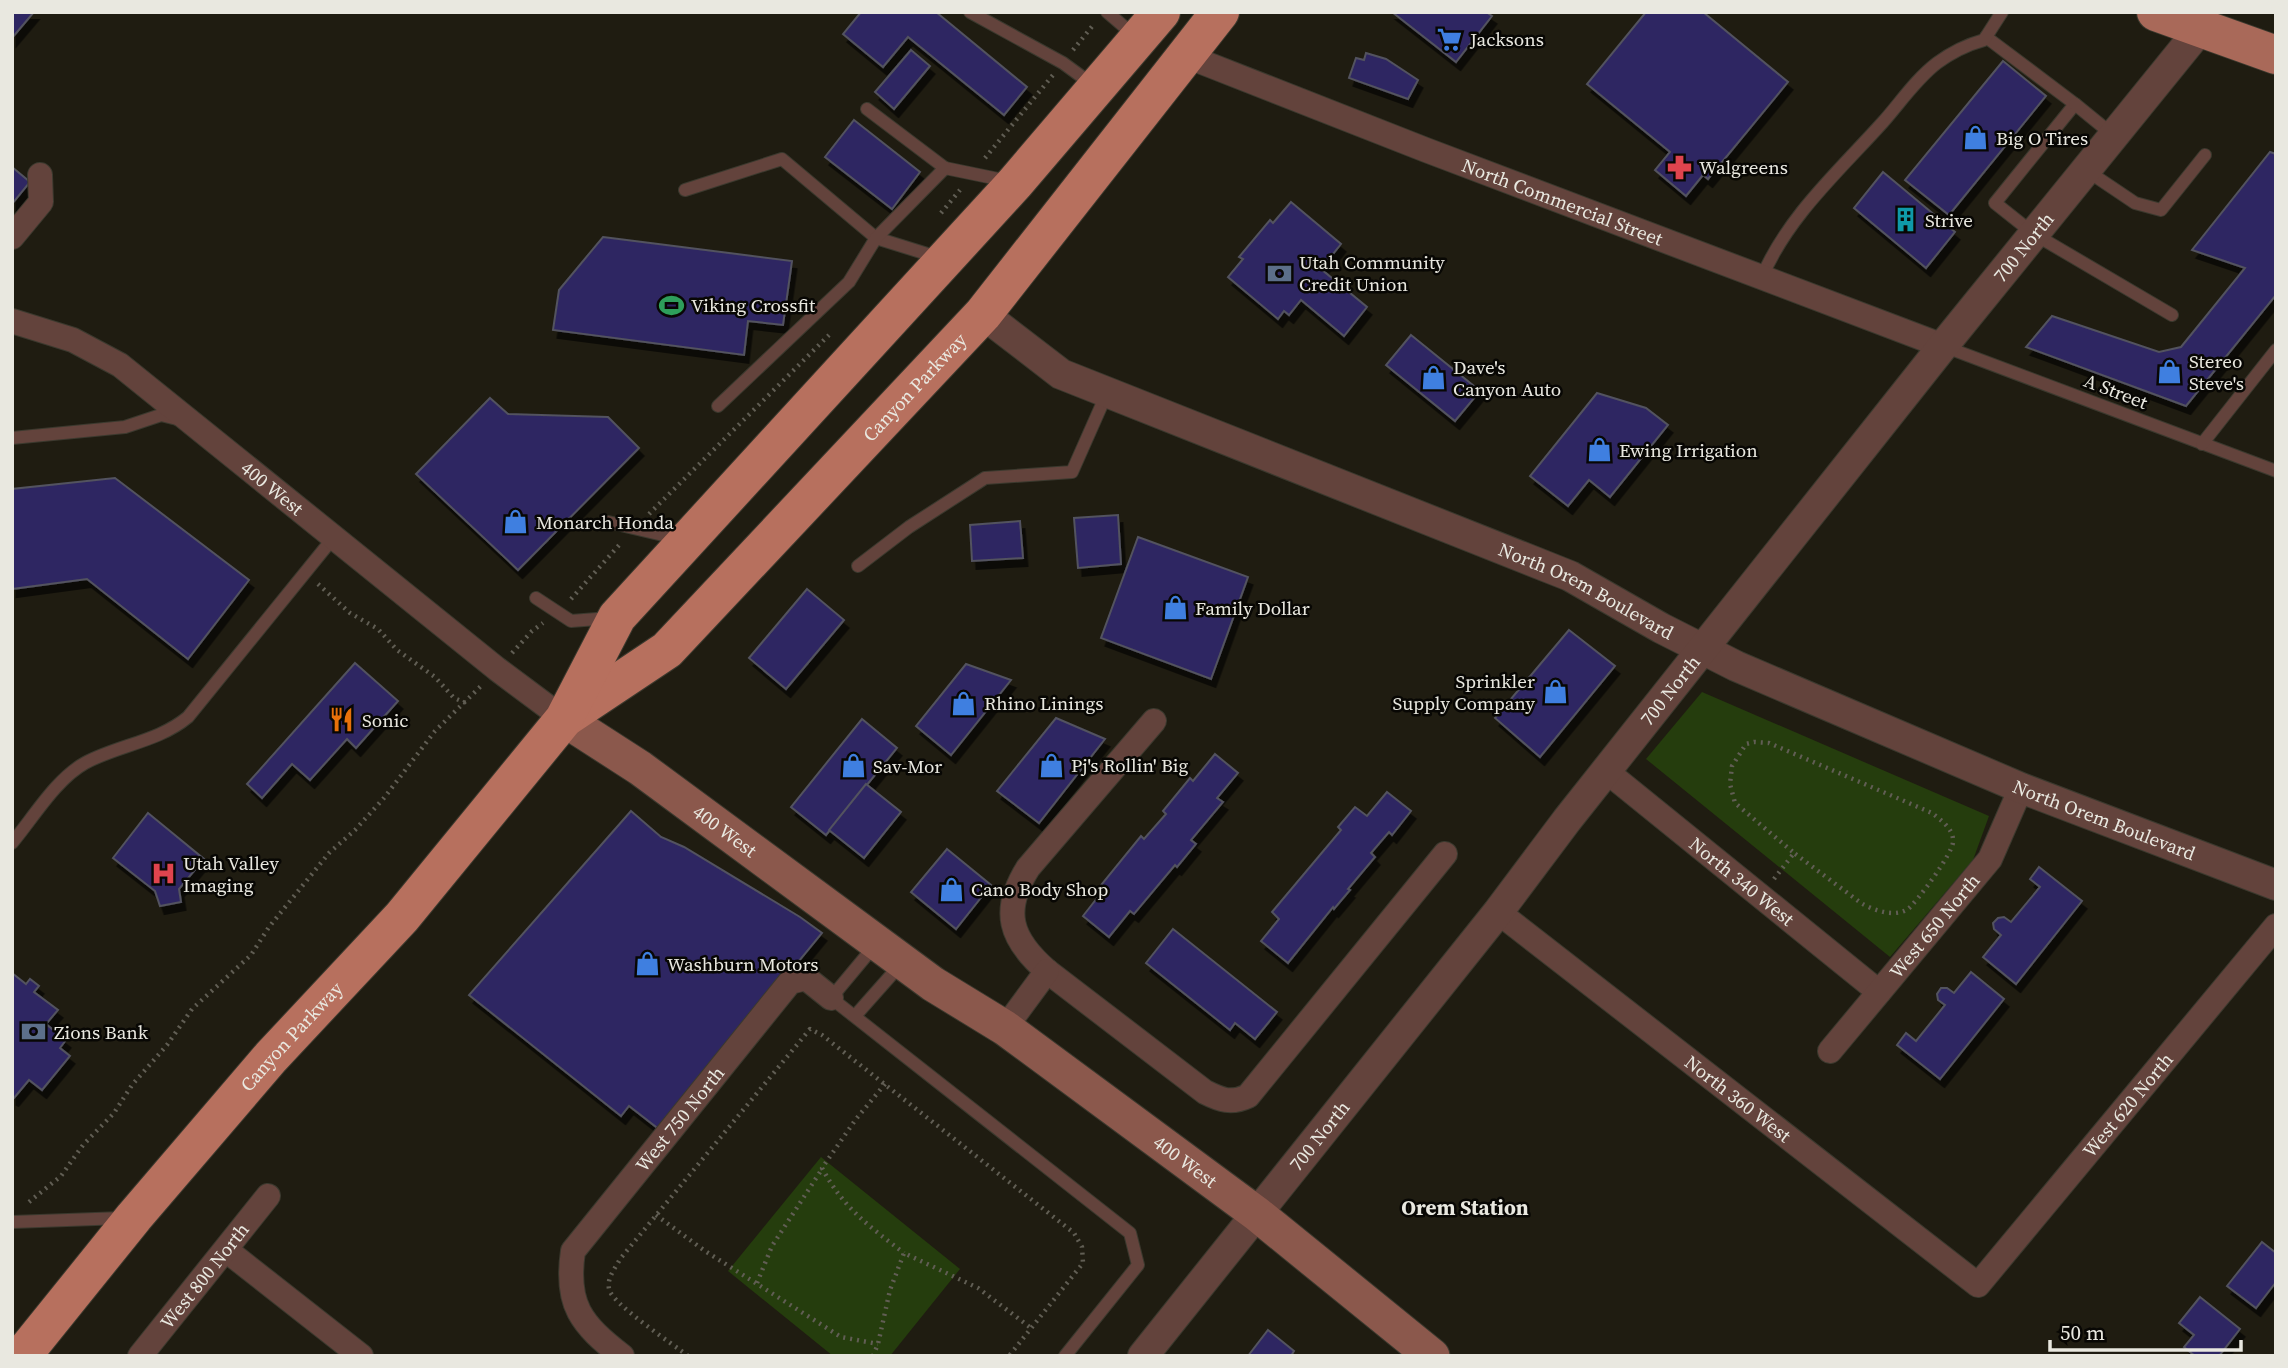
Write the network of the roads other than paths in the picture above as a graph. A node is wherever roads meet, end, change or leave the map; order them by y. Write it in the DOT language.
graph roads {
  1 [pos="970,12"];
  2 [pos="1107,12"];
  3 [pos="1220,12"];
  4 [pos="2002,12"];
  5 [pos="2156,12"];
  6 [pos="2203,24"];
  7 [pos="1150,25"];
  8 [pos="1986,37"];
  9 [pos="1184,55"];
  10 [pos="2276,55"];
  11 [pos="1096,87"];
  12 [pos="2075,104"];
  13 [pos="867,109"];
  14 [pos="2113,136"];
  15 [pos="2206,155"];
  16 [pos="945,168"];
  17 [pos="2086,169"];
  18 [pos="40,175"];
  19 [pos="1015,183"];
  20 [pos="685,190"];
  21 [pos="2034,234"];
  22 [pos="12,237"];
  23 [pos="876,238"];
  24 [pos="944,259"];
  25 [pos="1762,277"];
  26 [pos="983,314"];
  27 [pos="2172,316"];
  28 [pos="12,321"];
  29 [pos="1943,346"];
  30 [pos="2276,350"];
  31 [pos="1107,392"];
  32 [pos="718,406"];
  33 [pos="191,422"];
  34 [pos="12,438"];
  35 [pos="2202,444"];
  36 [pos="2276,471"];
  37 [pos="608,522"];
  38 [pos="334,537"];
  39 [pos="687,540"];
  40 [pos="858,566"];
  41 [pos="536,597"];
  42 [pos="617,617"];
  43 [pos="1703,649"];
  44 [pos="564,719"];
  45 [pos="1154,721"];
  46 [pos="1606,771"];
  47 [pos="2021,788"];
  48 [pos="12,844"];
  49 [pos="1445,854"];
  50 [pos="2276,885"];
  51 [pos="1498,912"];
  52 [pos="2276,926"];
  53 [pos="889,953"];
  54 [pos="1047,971"];
  55 [pos="1879,992"];
  56 [pos="831,998"];
  57 [pos="855,1016"];
  58 [pos="1005,1028"];
  59 [pos="1830,1051"];
  60 [pos="268,1196"];
  61 [pos="1257,1214"];
  62 [pos="134,1217"];
  63 [pos="12,1222"];
  64 [pos="226,1250"];
  65 [pos="1979,1285"];
  66 [pos="615,1354"];
  67 [pos="22,1356"];
  68 [pos="140,1356"];
  69 [pos="361,1356"];
  70 [pos="1065,1356"];
  71 [pos="1143,1356"];
  72 [pos="1432,1356"];
  1 -- 11 [label="lane"];
  2 -- 7 [label="lane"];
  3 -- 9 [label="highway, Canyon Parkway"];
  4 -- 8 [label="lane"];
  5 -- 6 [label="main road"];
  6 -- 10 [label="main road"];
  6 -- 14 [label="street, 700 North"];
  7 -- 11 [label="highway, Canyon Parkway"];
  8 -- 12 [label="lane"];
  8 -- 25 [label="lane"];
  9 -- 25 [label="street, North Commercial Street"];
  9 -- 26 [label="highway, Canyon Parkway"];
  11 -- 19 [label="highway, Canyon Parkway"];
  12 -- 14 [label="lane"];
  12 -- 21 [label="lane"];
  13 -- 16 [label="lane"];
  14 -- 17 [label="street, 700 North"];
  15 -- 17 [label="lane"];
  16 -- 19 [label="lane"];
  16 -- 23 [label="lane"];
  17 -- 21 [label="street, 700 North"];
  18 -- 22 [label="street"];
  19 -- 24 [label="highway, Canyon Parkway"];
  20 -- 23 [label="lane"];
  21 -- 27 [label="lane"];
  21 -- 29 [label="street, 700 North"];
  23 -- 24 [label="lane"];
  23 -- 32 [label="lane"];
  24 -- 39 [label="highway, Canyon Parkway"];
  25 -- 29 [label="street, North Commercial Street"];
  26 -- 31 [label="street, North Orem Boulevard"];
  26 -- 44 [label="highway, Canyon Parkway"];
  28 -- 33 [label="street, 400 West"];
  29 -- 35 [label="lane, A Street"];
  29 -- 43 [label="street, 700 North"];
  30 -- 35 [label="lane"];
  31 -- 40 [label="lane"];
  31 -- 43 [label="street, North Orem Boulevard"];
  33 -- 34 [label="lane"];
  33 -- 38 [label="street, 400 West"];
  35 -- 36 [label="lane, A Street"];
  37 -- 39 [label="lane"];
  38 -- 44 [label="street, 400 West"];
  38 -- 48 [label="lane"];
  39 -- 42 [label="highway, Canyon Parkway"];
  41 -- 42 [label="lane"];
  42 -- 44 [label="highway, Canyon Parkway"];
  43 -- 46 [label="street, 700 North"];
  43 -- 47 [label="street, North Orem Boulevard"];
  44 -- 53 [label="main road, 400 West"];
  44 -- 62 [label="highway, Canyon Parkway"];
  45 -- 54 [label="street"];
  46 -- 51 [label="street, 700 North"];
  46 -- 55 [label="street, North 340 West"];
  47 -- 50 [label="street, North Orem Boulevard"];
  47 -- 55 [label="street, West 650 North"];
  49 -- 54 [label="street"];
  51 -- 61 [label="street, 700 North"];
  51 -- 65 [label="street, North 360 West"];
  52 -- 65 [label="street, West 620 North"];
  53 -- 56 [label="lane"];
  53 -- 57 [label="lane"];
  53 -- 58 [label="main road, 400 West"];
  54 -- 58 [label="street"];
  55 -- 59 [label="street, West 650 North"];
  56 -- 57 [label="lane"];
  56 -- 66 [label="street, West 750 North"];
  57 -- 70 [label="lane"];
  58 -- 61 [label="main road, 400 West"];
  60 -- 64 [label="street, West 800 North"];
  61 -- 71 [label="street, 700 North"];
  61 -- 72 [label="main road, 400 West"];
  62 -- 63 [label="lane"];
  62 -- 67 [label="highway, Canyon Parkway"];
  64 -- 68 [label="street, West 800 North"];
  64 -- 69 [label="street"];
}
